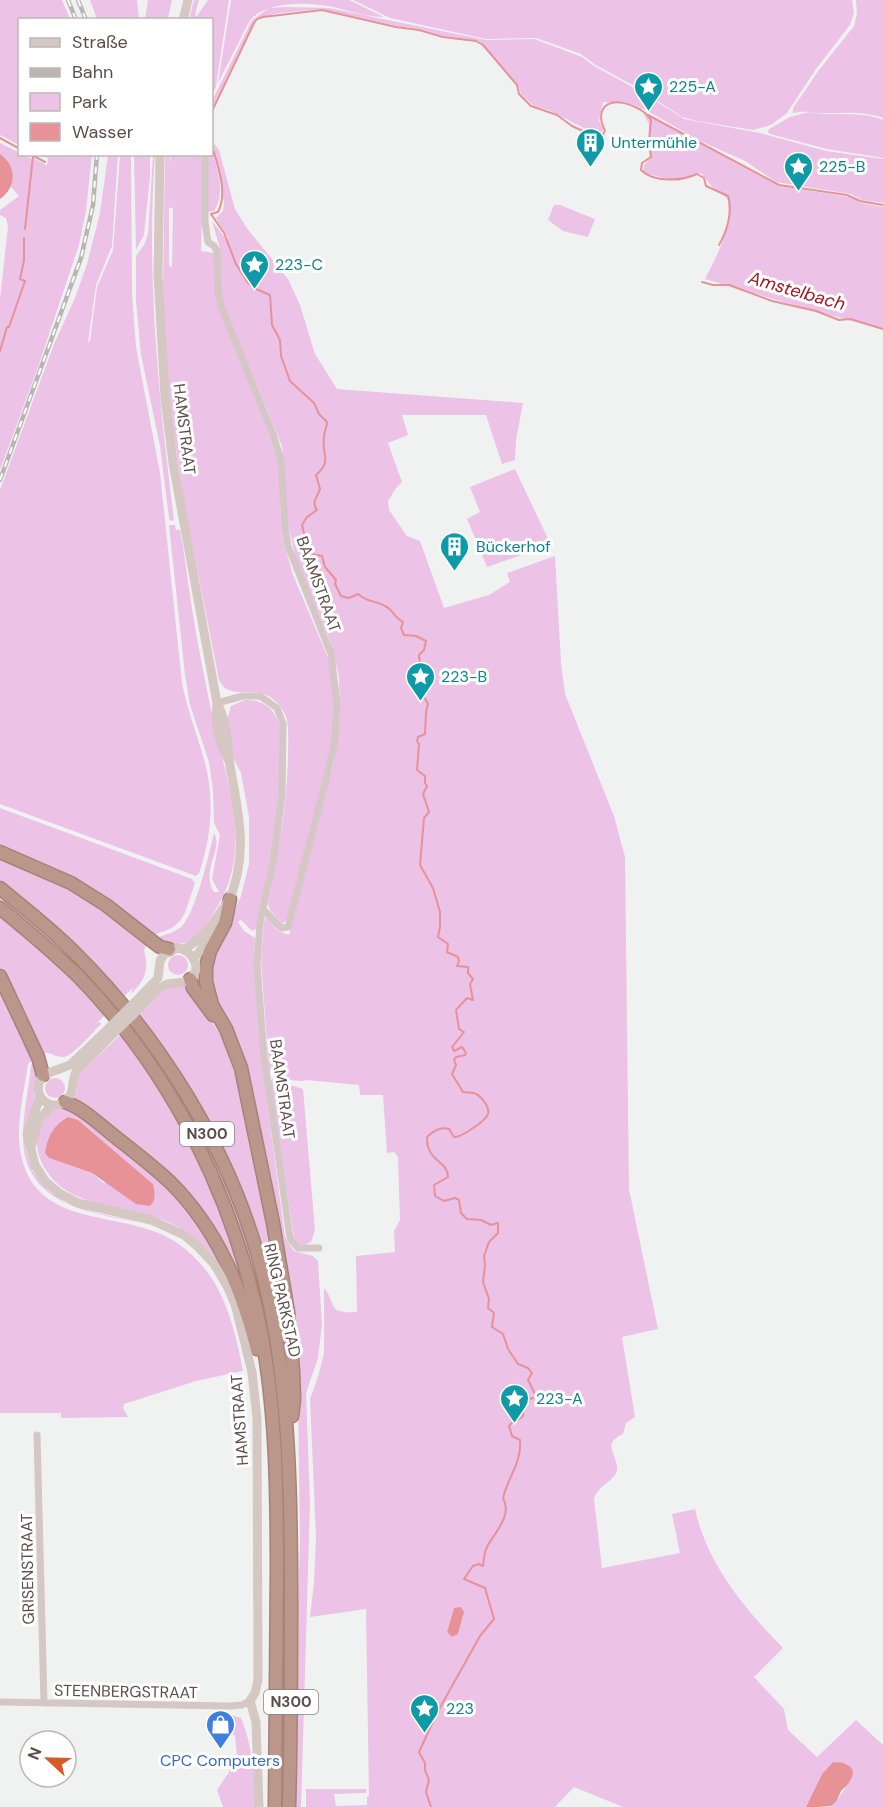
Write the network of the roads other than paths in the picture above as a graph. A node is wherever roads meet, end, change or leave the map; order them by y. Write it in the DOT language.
graph roads {
  1 [pos="188,0"];
  2 [pos="184,18"];
  3 [pos="160,156"];
  4 [pos="205,156"];
  5 [pos="217,703"];
  6 [pos="0,852"];
  7 [pos="0,888"];
  8 [pos="230,899"];
  9 [pos="0,908"];
  10 [pos="263,909"];
  11 [pos="169,949"];
  12 [pos="184,949"];
  13 [pos="194,959"];
  14 [pos="0,976"];
  15 [pos="190,979"];
  16 [pos="137,1005"];
  17 [pos="226,1029"];
  18 [pos="110,1032"];
  19 [pos="43,1075"];
  20 [pos="40,1097"];
  21 [pos="65,1102"];
  22 [pos="51,1105"];
  23 [pos="31,1147"];
  24 [pos="319,1248"];
  25 [pos="271,1405"];
  26 [pos="38,1435"];
  27 [pos="288,1444"];
  28 [pos="250,1701"];
  29 [pos="0,1702"];
  30 [pos="44,1703"];
  31 [pos="259,1807"];
  32 [pos="274,1807"];
  33 [pos="289,1807"];
  1 -- 2 [label="main road"];
  3 -- 5 [label="main road, HAMSTRAAT"];
  4 -- 10 [label="street, BAAMSTRAAT"];
  5 -- 8 [label="main road, HAMSTRAAT"];
  5 -- 10 [label="street, BAAMSTRAAT"];
  6 -- 11 [label="highway"];
  7 -- 27 [label="highway, RING PARKSTAD / N300"];
  8 -- 12 [label="main road, HAMSTRAAT"];
  8 -- 13 [label="main road, HAMSTRAAT"];
  8 -- 17 [label="highway, N300"];
  9 -- 25 [label="highway, RING PARKSTAD / N300"];
  10 -- 24 [label="street, BAAMSTRAAT"];
  11 -- 12 [label="main road"];
  11 -- 16 [label="main road"];
  12 -- 13 [label="main road"];
  13 -- 15 [label="main road, HAMSTRAAT"];
  14 -- 19 [label="highway"];
  15 -- 16 [label="main road"];
  15 -- 17 [label="highway, N300"];
  16 -- 18 [label="main road, bridge"];
  17 -- 27 [label="highway, N300"];
  18 -- 19 [label="main road"];
  18 -- 21 [label="main road"];
  19 -- 20 [label="main road, HAMSTRAAT"];
  20 -- 22 [label="main road"];
  20 -- 23 [label="main road, HAMSTRAAT"];
  21 -- 22 [label="main road"];
  21 -- 25 [label="highway, N300"];
  22 -- 23 [label="main road"];
  23 -- 28 [label="main road, HAMSTRAAT"];
  25 -- 32 [label="highway, RING PARKSTAD / N300"];
  26 -- 30 [label="street, GRISENSTRAAT"];
  27 -- 33 [label="highway, RING PARKSTAD / N300"];
  28 -- 30 [label="street, STEENBERGSTRAAT"];
  28 -- 31 [label="main road, HAMSTRAAT"];
  29 -- 30 [label="street, STEENBERGSTRAAT"];
}
